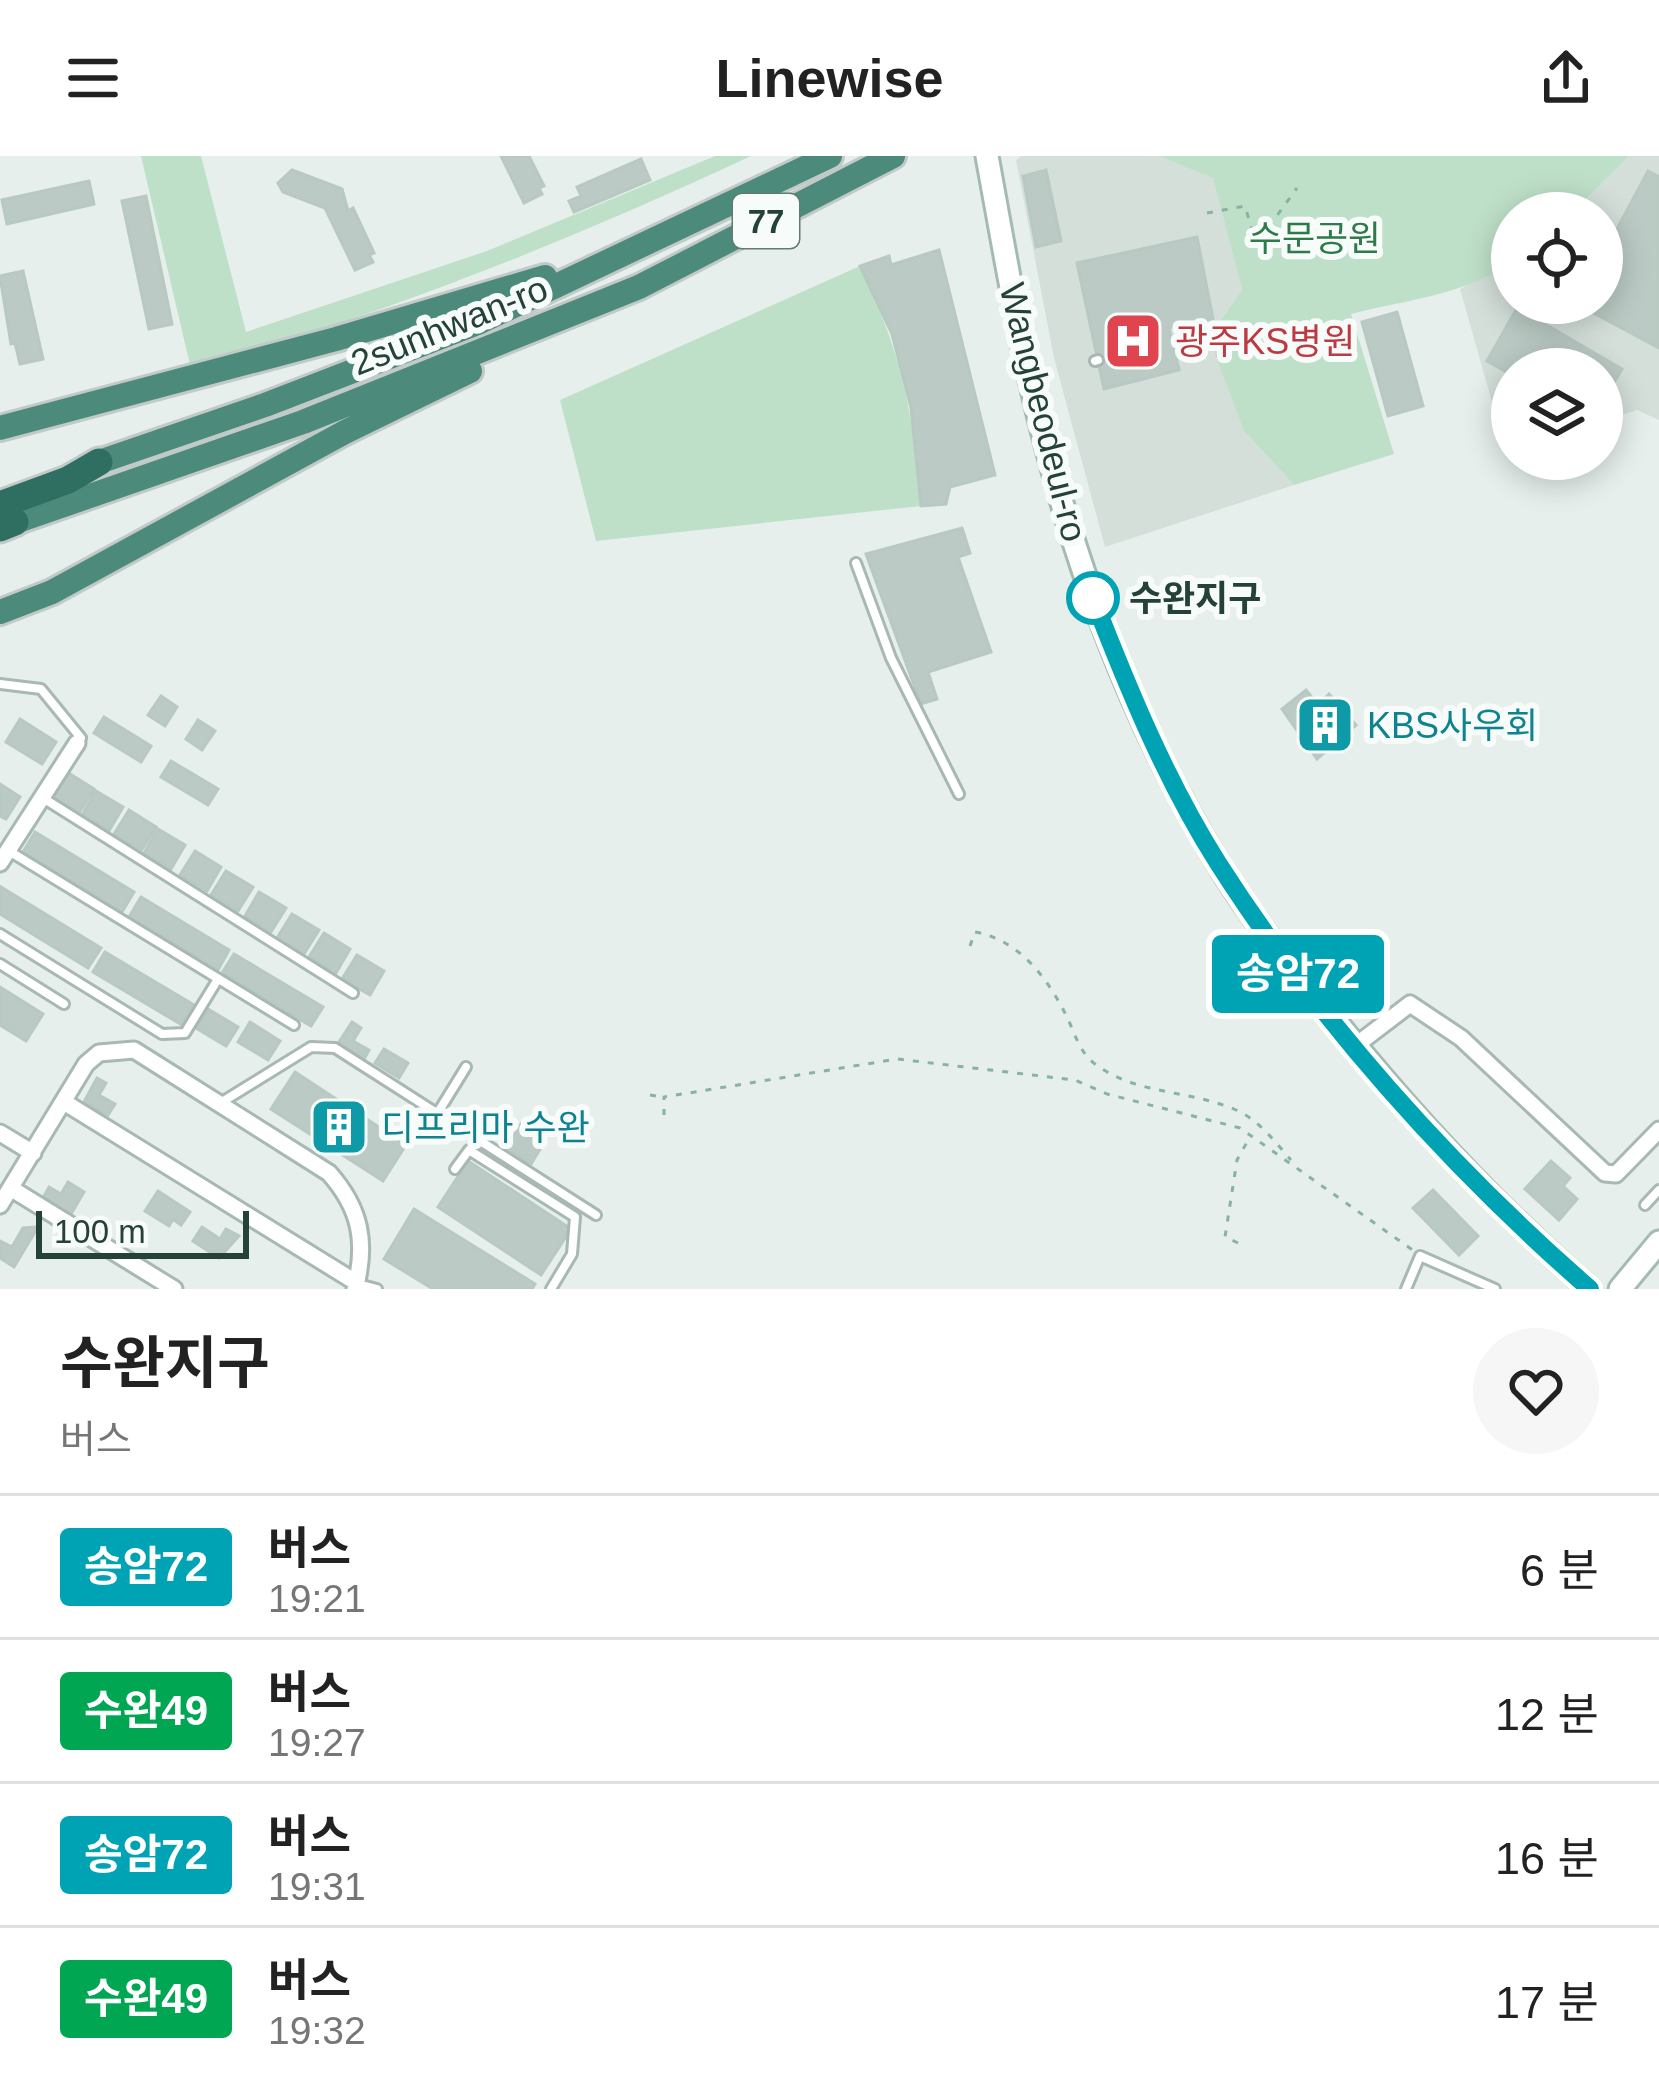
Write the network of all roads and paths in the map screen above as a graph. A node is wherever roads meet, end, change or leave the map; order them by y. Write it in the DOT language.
graph roads {
  1 [pos="830,156"];
  2 [pos="893,156"];
  3 [pos="987,156"];
  4 [pos="1297,188"];
  5 [pos="1207,212"];
  6 [pos="616,254"];
  7 [pos="639,287"];
  8 [pos="0,428"];
  9 [pos="99,462"];
  10 [pos="0,490"];
  11 [pos="4,521"];
  12 [pos="856,562"];
  13 [pos="0,612"];
  14 [pos="0,684"];
  15 [pos="77,743"];
  16 [pos="959,794"];
  17 [pos="42,798"];
  18 [pos="4,857"];
  19 [pos="0,934"];
  20 [pos="970,946"];
  21 [pos="0,964"];
  22 [pos="218,979"];
  23 [pos="353,993"];
  24 [pos="64,1004"];
  25 [pos="294,1025"];
  26 [pos="1355,1046"];
  27 [pos="466,1067"];
  28 [pos="650,1095"];
  29 [pos="664,1097"];
  30 [pos="64,1102"];
  31 [pos="220,1103"];
  32 [pos="437,1114"];
  33 [pos="664,1115"];
  34 [pos="1659,1130"];
  35 [pos="0,1132"];
  36 [pos="1252,1134"];
  37 [pos="33,1153"];
  38 [pos="455,1169"];
  39 [pos="1306,1177"];
  40 [pos="12,1189"];
  41 [pos="1659,1190"];
  42 [pos="0,1205"];
  43 [pos="1645,1205"];
  44 [pos="596,1215"];
  45 [pos="1238,1243"];
  46 [pos="1659,1243"];
  47 [pos="1420,1256"];
  48 [pos="356,1286"];
  49 [pos="174,1289"];
  50 [pos="377,1289"];
  51 [pos="550,1289"];
  52 [pos="1406,1289"];
  53 [pos="1495,1289"];
  54 [pos="1590,1289"];
  55 [pos="1620,1289"];
  1 -- 6 [label="highway, 2sunhwan-ro / 77"];
  2 -- 7 [label="highway, 2sunhwan-ro / 77"];
  3 -- 26 [label="main road, Wangbeodeul-ro"];
  4 -- 5 [label="path"];
  6 -- 8 [label="highway"];
  6 -- 9 [label="highway, 2sunhwan-ro"];
  7 -- 11 [label="highway, 2sunhwan-ro"];
  7 -- 13 [label="highway"];
  9 -- 10 [label="highway"];
  9 -- 11 [label="highway"];
  12 -- 16 [label="lane"];
  14 -- 15 [label="lane"];
  15 -- 17 [label="street"];
  17 -- 18 [label="street"];
  17 -- 23 [label="lane"];
  18 -- 22 [label="lane"];
  19 -- 22 [label="lane"];
  20 -- 39 [label="path"];
  21 -- 24 [label="lane"];
  22 -- 25 [label="lane"];
  26 -- 34 [label="street"];
  26 -- 54 [label="main road, Wangbeodeul-ro"];
  27 -- 32 [label="lane"];
  28 -- 29 [label="path"];
  29 -- 33 [label="path"];
  29 -- 36 [label="path"];
  30 -- 31 [label="street"];
  30 -- 37 [label="street"];
  30 -- 48 [label="street"];
  31 -- 32 [label="lane"];
  31 -- 48 [label="street"];
  32 -- 44 [label="lane"];
  35 -- 37 [label="street"];
  36 -- 39 [label="path"];
  36 -- 45 [label="path"];
  37 -- 40 [label="street"];
  38 -- 51 [label="lane"];
  39 -- 47 [label="path"];
  40 -- 42 [label="street"];
  40 -- 49 [label="street"];
  41 -- 43 [label="lane"];
  46 -- 55 [label="main road"];
  47 -- 52 [label="lane"];
  47 -- 53 [label="lane"];
  48 -- 50 [label="lane"];
}
